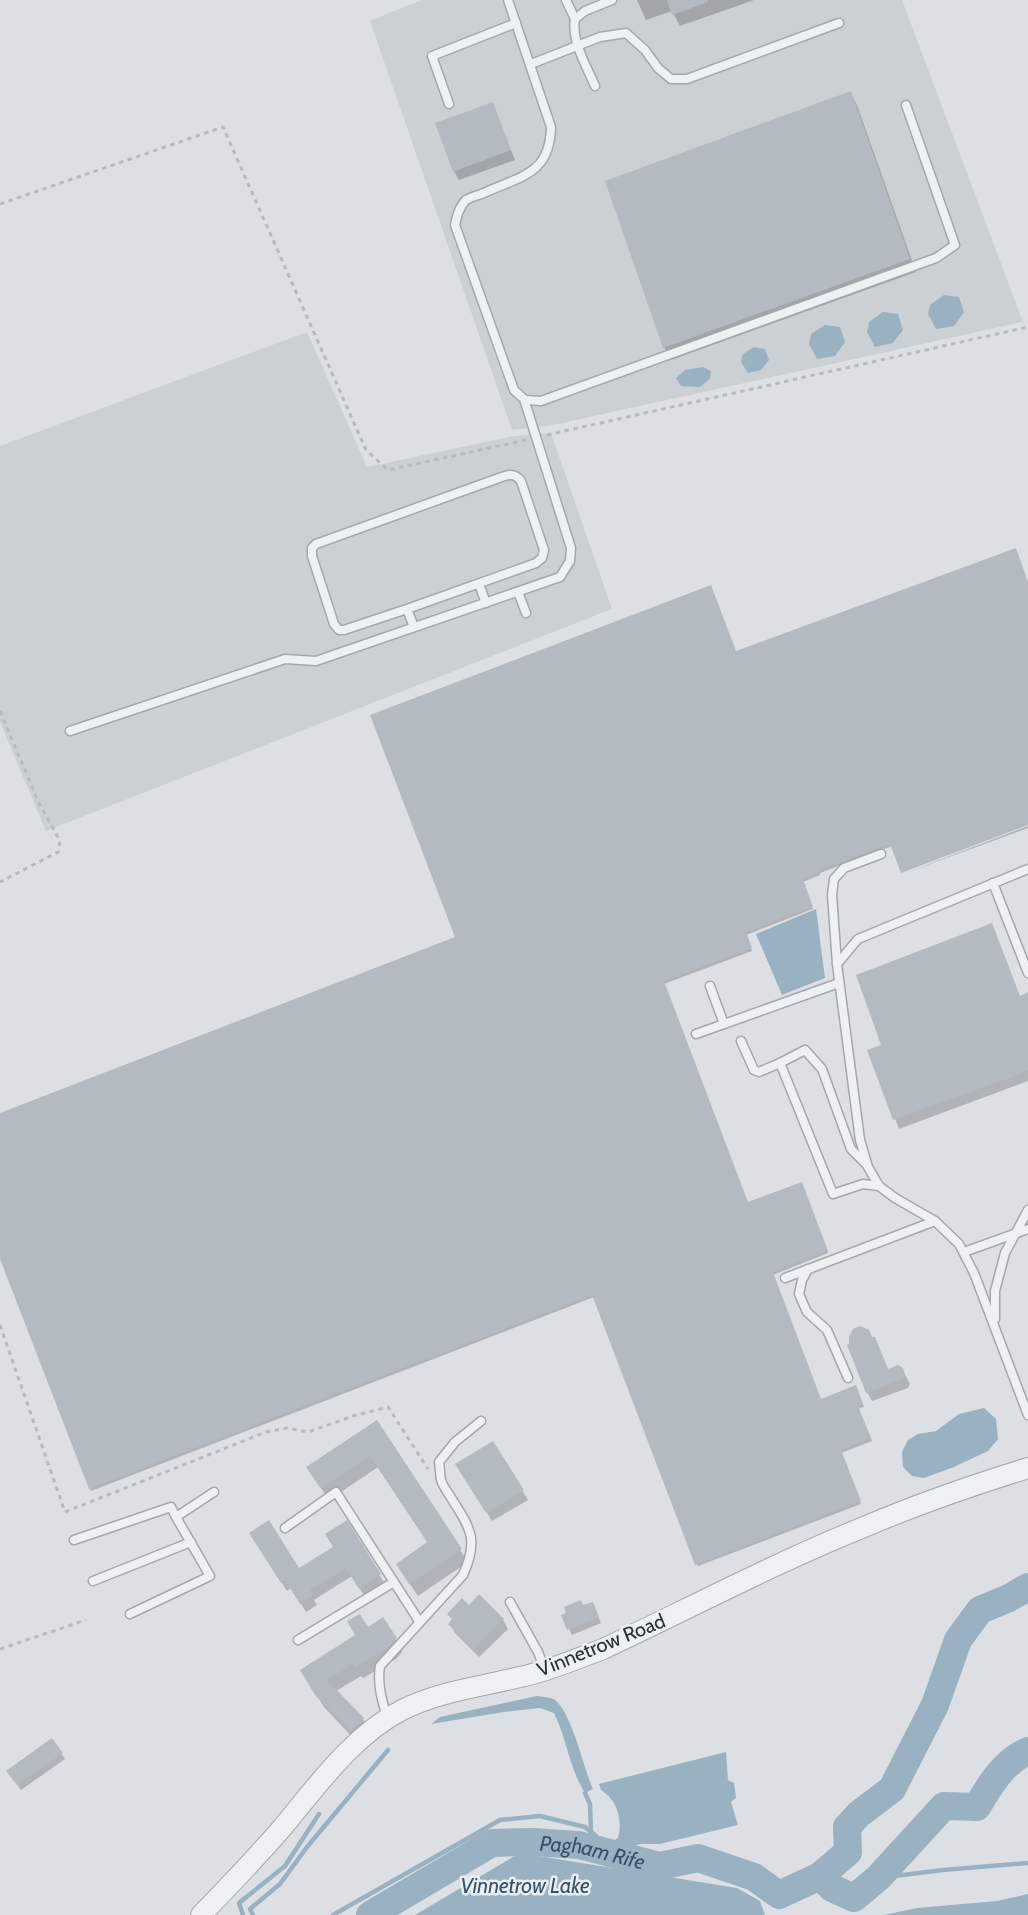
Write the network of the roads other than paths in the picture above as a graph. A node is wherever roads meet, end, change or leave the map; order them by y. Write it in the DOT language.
graph roads {
  1 [pos="508,0"];
  2 [pos="566,0"];
  3 [pos="612,0"];
  4 [pos="575,19"];
  5 [pos="516,22"];
  6 [pos="839,23"];
  7 [pos="579,45"];
  8 [pos="531,64"];
  9 [pos="595,86"];
  10 [pos="449,104"];
  11 [pos="906,105"];
  12 [pos="524,399"];
  13 [pos="479,584"];
  14 [pos="518,592"];
  15 [pos="486,603"];
  16 [pos="407,609"];
  17 [pos="526,613"];
  18 [pos="414,627"];
  19 [pos="70,731"];
  20 [pos="881,854"];
  21 [pos="1028,869"];
  22 [pos="993,883"];
  23 [pos="837,964"];
  24 [pos="1028,973"];
  25 [pos="839,983"];
  26 [pos="710,986"];
  27 [pos="724,1024"];
  28 [pos="696,1034"];
  29 [pos="741,1041"];
  30 [pos="780,1063"];
  31 [pos="868,1167"];
  32 [pos="879,1186"];
  33 [pos="1028,1210"];
  34 [pos="935,1221"];
  35 [pos="1028,1229"];
  36 [pos="1015,1234"];
  37 [pos="964,1252"];
  38 [pos="808,1269"];
  39 [pos="785,1278"];
  40 [pos="994,1326"];
  41 [pos="848,1378"];
  42 [pos="1028,1415"];
  43 [pos="480,1420"];
  44 [pos="1028,1468"];
  45 [pos="214,1491"];
  46 [pos="176,1517"];
  47 [pos="285,1528"];
  48 [pos="74,1540"];
  49 [pos="190,1542"];
  50 [pos="93,1581"];
  51 [pos="394,1582"];
  52 [pos="510,1602"];
  53 [pos="130,1614"];
  54 [pos="419,1622"];
  55 [pos="298,1640"];
  56 [pos="545,1671"];
  57 [pos="387,1718"];
  58 [pos="201,1915"];
  1 -- 5 [label="lane"];
  2 -- 4 [label="lane"];
  3 -- 4 [label="lane"];
  4 -- 7 [label="lane"];
  5 -- 8 [label="lane"];
  5 -- 10 [label="lane"];
  6 -- 7 [label="lane"];
  7 -- 8 [label="lane"];
  7 -- 9 [label="lane"];
  8 -- 12 [label="lane"];
  11 -- 12 [label="lane"];
  12 -- 14 [label="lane"];
  13 -- 15 [label="lane"];
  13 -- 16 [label="lane"];
  13 -- 16 [label="lane"];
  14 -- 15 [label="lane"];
  14 -- 17 [label="lane"];
  15 -- 18 [label="lane"];
  16 -- 18 [label="lane"];
  18 -- 19 [label="lane"];
  20 -- 23 [label="lane"];
  21 -- 22 [label="lane"];
  22 -- 23 [label="lane"];
  22 -- 24 [label="lane"];
  23 -- 25 [label="lane"];
  25 -- 27 [label="lane"];
  25 -- 31 [label="lane"];
  26 -- 27 [label="lane"];
  27 -- 28 [label="lane"];
  29 -- 30 [label="lane"];
  30 -- 31 [label="lane"];
  30 -- 32 [label="lane"];
  31 -- 32 [label="lane"];
  32 -- 34 [label="lane"];
  33 -- 36 [label="lane"];
  34 -- 37 [label="lane"];
  34 -- 38 [label="lane"];
  35 -- 36 [label="lane"];
  36 -- 37 [label="lane"];
  36 -- 40 [label="lane"];
  37 -- 40 [label="lane"];
  38 -- 39 [label="lane"];
  38 -- 41 [label="lane"];
  40 -- 42 [label="lane"];
  43 -- 54 [label="lane"];
  44 -- 56 [label="street, Vinnetrow Road"];
  45 -- 46 [label="lane"];
  46 -- 48 [label="lane"];
  46 -- 49 [label="lane"];
  47 -- 51 [label="lane"];
  49 -- 50 [label="lane"];
  49 -- 53 [label="lane"];
  51 -- 54 [label="lane"];
  51 -- 55 [label="lane"];
  52 -- 56 [label="lane"];
  54 -- 57 [label="lane"];
  56 -- 57 [label="street, Vinnetrow Road"];
  57 -- 58 [label="street, Vinnetrow Road"];
}
